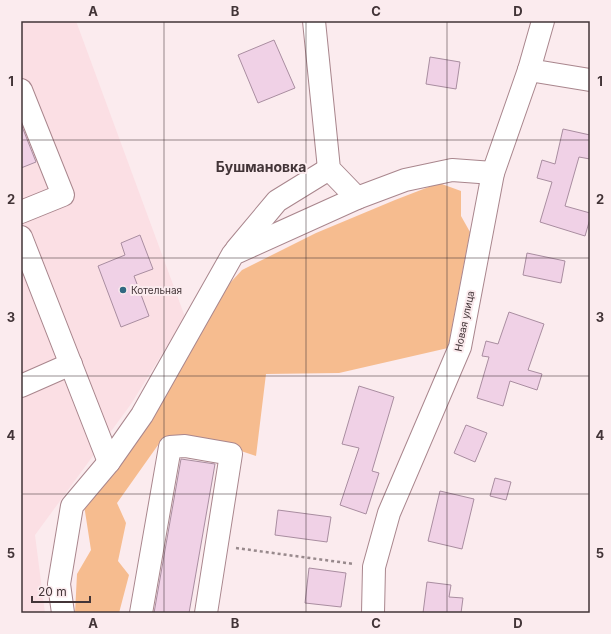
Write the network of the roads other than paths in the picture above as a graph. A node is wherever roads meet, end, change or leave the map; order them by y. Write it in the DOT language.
graph roads {
  1 [pos="314,21"];
  2 [pos="543,21"];
  3 [pos="528,70"];
  4 [pos="590,80"];
  5 [pos="21,90"];
  6 [pos="329,169"];
  7 [pos="493,173"];
  8 [pos="357,198"];
  9 [pos="21,212"];
  10 [pos="21,237"];
  11 [pos="233,254"];
  12 [pos="71,364"];
  13 [pos="21,386"];
  14 [pos="109,462"];
  15 [pos="63,613"];
  16 [pos="140,613"];
  17 [pos="206,613"];
  18 [pos="373,613"];
  1 -- 6 [label="street"];
  2 -- 3 [label="street, Новая улица"];
  3 -- 4 [label="street"];
  3 -- 7 [label="street, Новая улица"];
  5 -- 9 [label="street"];
  6 -- 8 [label="street"];
  6 -- 11 [label="street"];
  7 -- 8 [label="street"];
  7 -- 18 [label="street, Новая улица"];
  8 -- 11 [label="street"];
  10 -- 12 [label="street"];
  11 -- 14 [label="street"];
  12 -- 13 [label="street"];
  12 -- 14 [label="street"];
  14 -- 15 [label="street"];
  16 -- 17 [label="street"];
}
